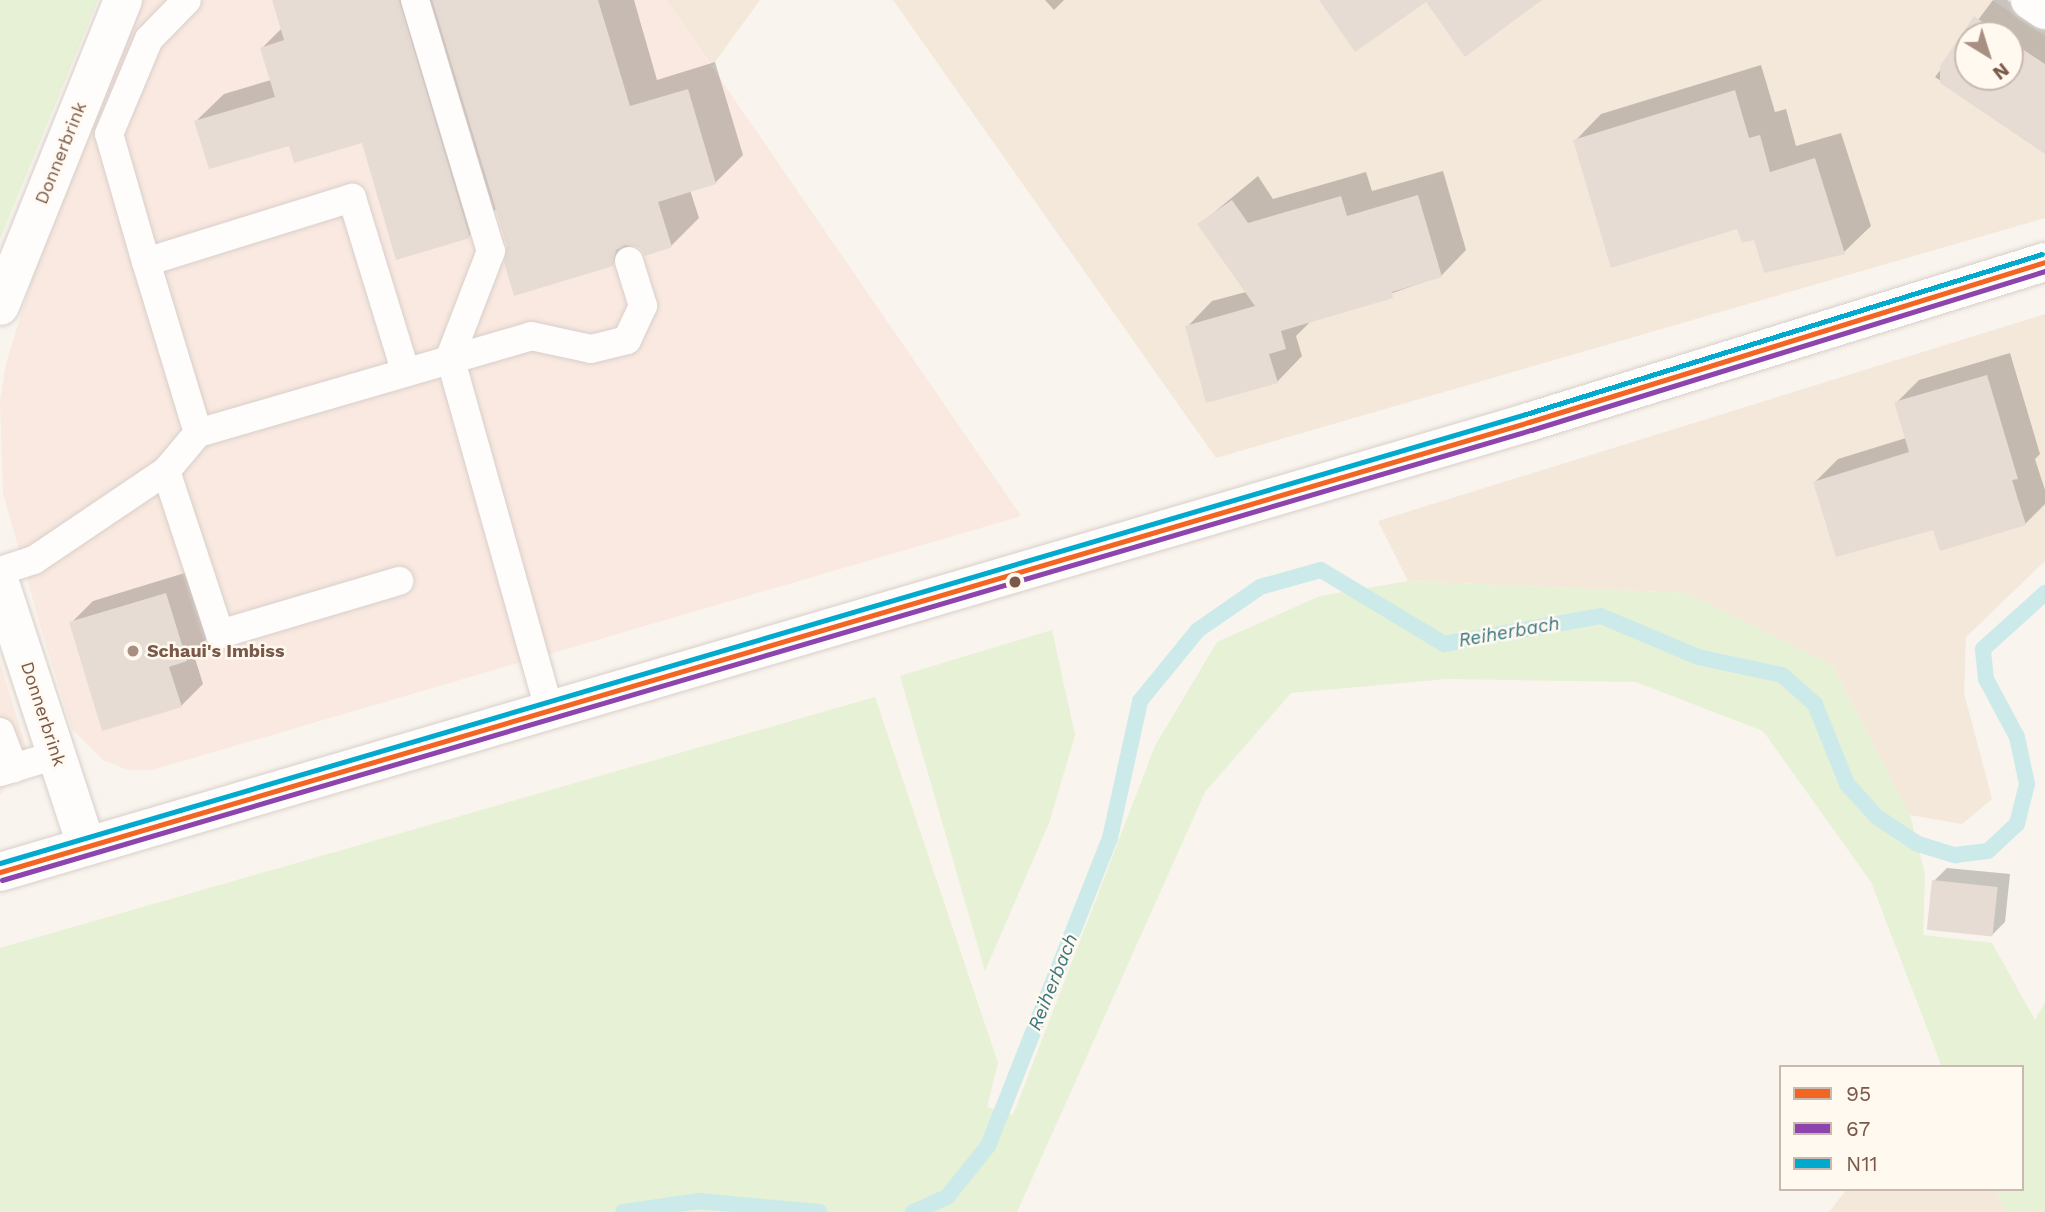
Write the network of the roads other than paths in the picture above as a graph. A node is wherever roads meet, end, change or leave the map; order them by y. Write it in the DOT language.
graph roads {
  1 [pos="123,0"];
  2 [pos="187,0"];
  3 [pos="415,0"];
  4 [pos="2030,0"];
  5 [pos="2045,10"];
  6 [pos="629,261"];
  7 [pos="146,262"];
  8 [pos="2045,262"];
  9 [pos="0,306"];
  10 [pos="450,357"];
  11 [pos="405,370"];
  12 [pos="198,433"];
  13 [pos="166,471"];
  14 [pos="0,571"];
  15 [pos="399,580"];
  16 [pos="0,583"];
  17 [pos="549,710"];
  18 [pos="0,732"];
  19 [pos="57,755"];
  20 [pos="7,770"];
  21 [pos="86,845"];
  22 [pos="0,872"];
  1 -- 9 [label="street, Donnerbrink"];
  2 -- 7 [label="lane"];
  3 -- 10 [label="lane"];
  4 -- 5 [label="street"];
  6 -- 10 [label="lane"];
  7 -- 11 [label="lane"];
  7 -- 12 [label="lane"];
  8 -- 17 [label="street"];
  10 -- 11 [label="lane"];
  10 -- 17 [label="lane"];
  11 -- 12 [label="lane"];
  12 -- 13 [label="lane"];
  13 -- 14 [label="lane"];
  13 -- 15 [label="lane"];
  16 -- 19 [label="street, Donnerbrink"];
  17 -- 21 [label="street"];
  18 -- 20 [label="lane"];
  19 -- 20 [label="lane"];
  19 -- 21 [label="street, Donnerbrink"];
  21 -- 22 [label="street"];
}
